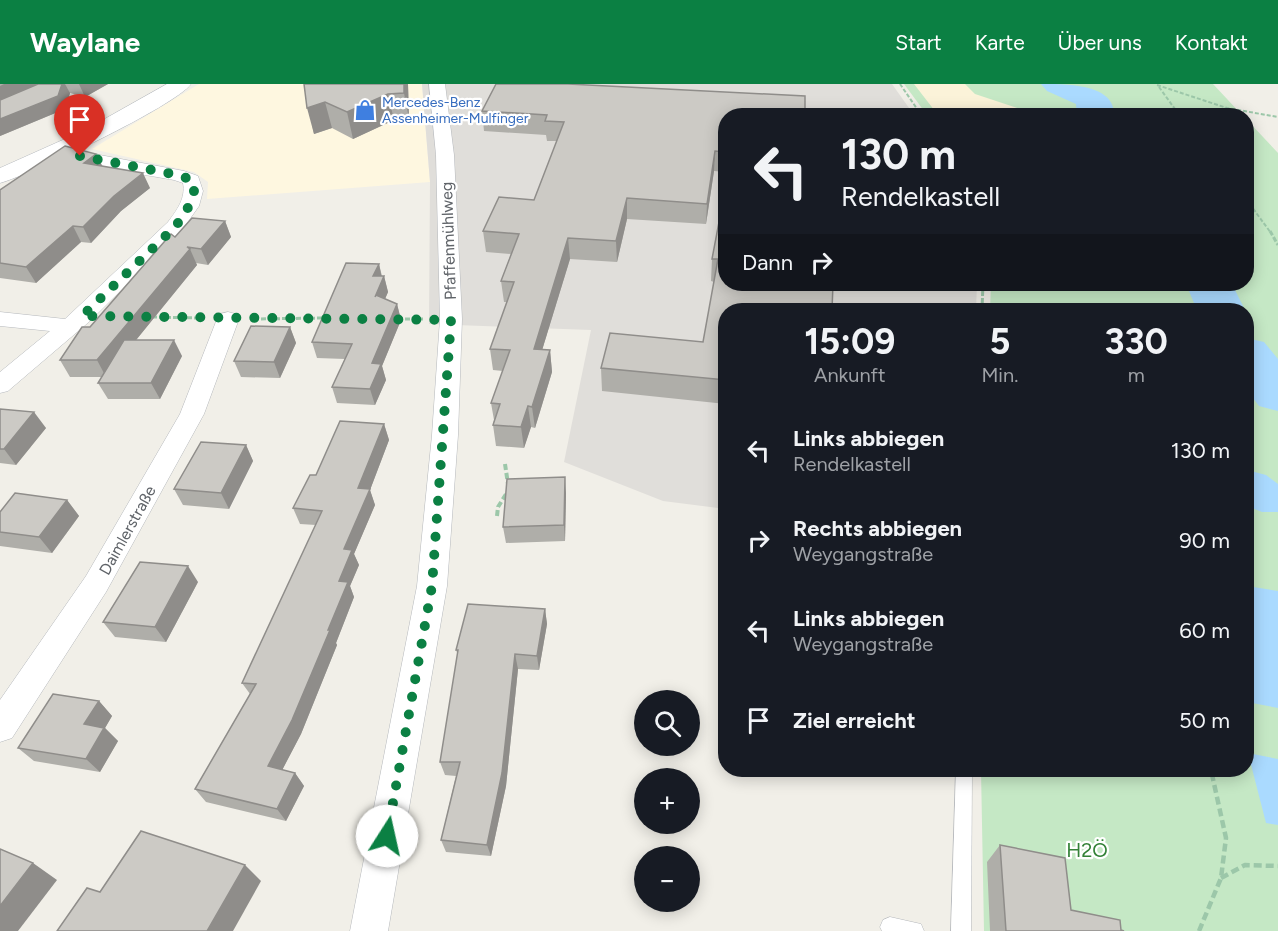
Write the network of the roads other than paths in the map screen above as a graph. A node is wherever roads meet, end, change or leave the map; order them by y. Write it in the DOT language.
graph roads {
  1 [pos="181,84"];
  2 [pos="437,84"];
  3 [pos="63,150"];
  4 [pos="0,176"];
  5 [pos="0,319"];
  6 [pos="228,319"];
  7 [pos="69,326"];
  8 [pos="0,386"];
  9 [pos="0,727"];
  10 [pos="964,777"];
  11 [pos="890,927"];
  12 [pos="369,931"];
  13 [pos="914,931"];
  14 [pos="962,931"];
  1 -- 3 [label="main road"];
  2 -- 12 [label="street, Pfaffenmühlweg"];
  3 -- 4 [label="main road"];
  3 -- 7 [label="street"];
  5 -- 7 [label="street"];
  6 -- 9 [label="street, Daimlerstraße"];
  7 -- 8 [label="street"];
  10 -- 14 [label="lane"];
  11 -- 13 [label="lane"];
}
